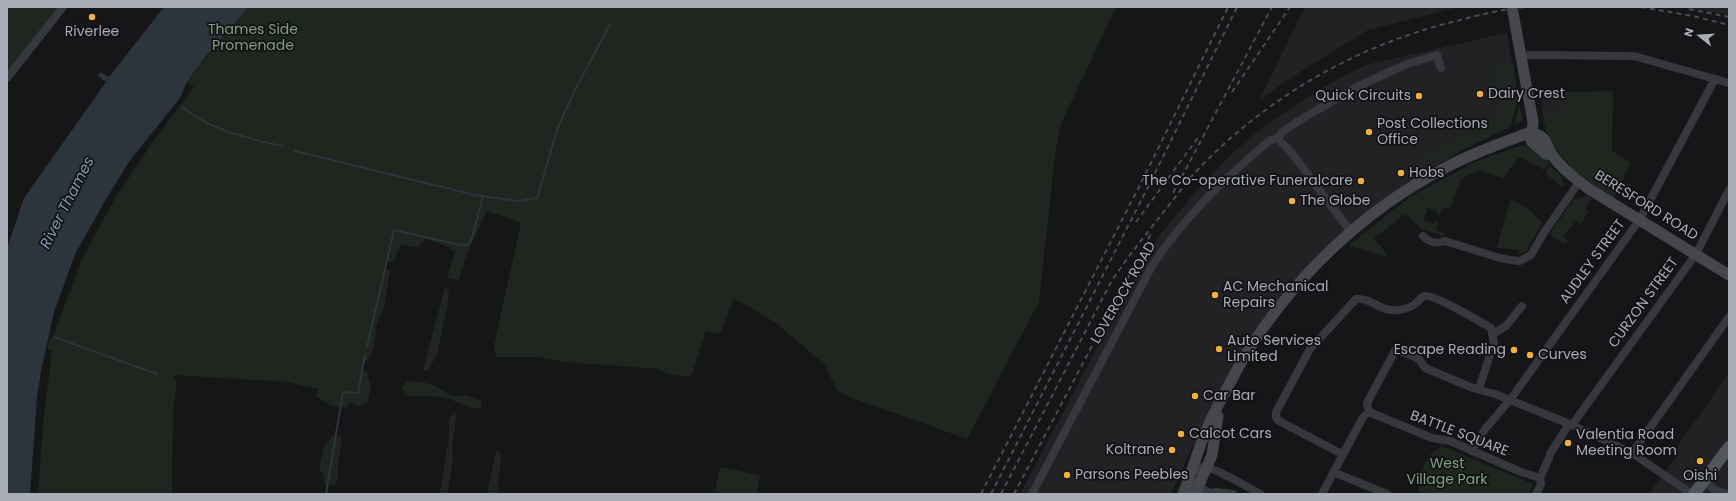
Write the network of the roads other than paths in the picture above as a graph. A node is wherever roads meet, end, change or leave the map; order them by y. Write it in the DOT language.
graph roads {
  1 [pos="63,7"];
  2 [pos="1512,7"];
  3 [pos="1529,55"];
  4 [pos="1441,68"];
  5 [pos="7,78"];
  6 [pos="1714,79"];
  7 [pos="1729,83"];
  8 [pos="1531,132"];
  9 [pos="1277,138"];
  10 [pos="1579,182"];
  11 [pos="1729,190"];
  12 [pos="1640,219"];
  13 [pos="1351,232"];
  14 [pos="1423,236"];
  15 [pos="1696,254"];
  16 [pos="1729,275"];
  17 [pos="1522,306"];
  18 [pos="1729,317"];
  19 [pos="1494,334"];
  20 [pos="1479,390"];
  21 [pos="1510,400"];
  22 [pos="1220,403"];
  23 [pos="1369,412"];
  24 [pos="1570,425"];
  25 [pos="1729,448"];
  26 [pos="1471,451"];
  27 [pos="1632,453"];
  28 [pos="1342,454"];
  29 [pos="1212,455"];
  30 [pos="1206,467"];
  31 [pos="1333,472"];
  32 [pos="1223,474"];
  33 [pos="1190,475"];
  34 [pos="1540,478"];
  35 [pos="1704,481"];
  36 [pos="1196,491"];
  37 [pos="1032,494"];
  38 [pos="1183,494"];
  39 [pos="1210,494"];
  40 [pos="1233,494"];
  41 [pos="1260,494"];
  42 [pos="1322,494"];
  43 [pos="1387,494"];
  44 [pos="1536,494"];
  45 [pos="1688,494"];
  46 [pos="1694,494"];
  47 [pos="1726,494"];
  1 -- 5 [label="street"];
  2 -- 8 [label="street"];
  3 -- 6 [label="street"];
  4 -- 9 [label="street, LOVEROCK ROAD"];
  6 -- 7 [label="street"];
  6 -- 12 [label="street, AUDLEY STREET"];
  8 -- 10 [label="street, BERESFORD ROAD"];
  8 -- 13 [label="street"];
  9 -- 13 [label="street"];
  9 -- 37 [label="street, LOVEROCK ROAD"];
  10 -- 12 [label="street, BERESFORD ROAD"];
  10 -- 14 [label="street"];
  11 -- 15 [label="street, CURZON STREET"];
  12 -- 15 [label="street, BERESFORD ROAD"];
  12 -- 21 [label="street, AUDLEY STREET"];
  13 -- 22 [label="street"];
  15 -- 16 [label="street, BERESFORD ROAD"];
  15 -- 24 [label="street, CURZON STREET"];
  17 -- 19 [label="street"];
  18 -- 27 [label="street"];
  19 -- 20 [label="street"];
  19 -- 28 [label="street"];
  20 -- 21 [label="street"];
  20 -- 23 [label="street"];
  21 -- 24 [label="street"];
  21 -- 26 [label="street, AUDLEY STREET"];
  22 -- 29 [label="street"];
  22 -- 33 [label="street"];
  23 -- 26 [label="street, BATTLE SQUARE"];
  23 -- 28 [label="street"];
  24 -- 27 [label="street"];
  24 -- 34 [label="street, CURZON STREET"];
  25 -- 35 [label="main road"];
  26 -- 34 [label="street, BATTLE SQUARE"];
  27 -- 45 [label="street"];
  28 -- 31 [label="street"];
  29 -- 30 [label="street"];
  29 -- 32 [label="street"];
  30 -- 32 [label="street"];
  30 -- 33 [label="street"];
  30 -- 36 [label="street"];
  31 -- 42 [label="street"];
  31 -- 43 [label="street"];
  32 -- 41 [label="street"];
  33 -- 36 [label="street"];
  33 -- 38 [label="street"];
  34 -- 44 [label="street, CURZON STREET"];
  35 -- 46 [label="main road"];
  35 -- 47 [label="street"];
  36 -- 39 [label="street"];
  39 -- 40 [label="street"];
}
